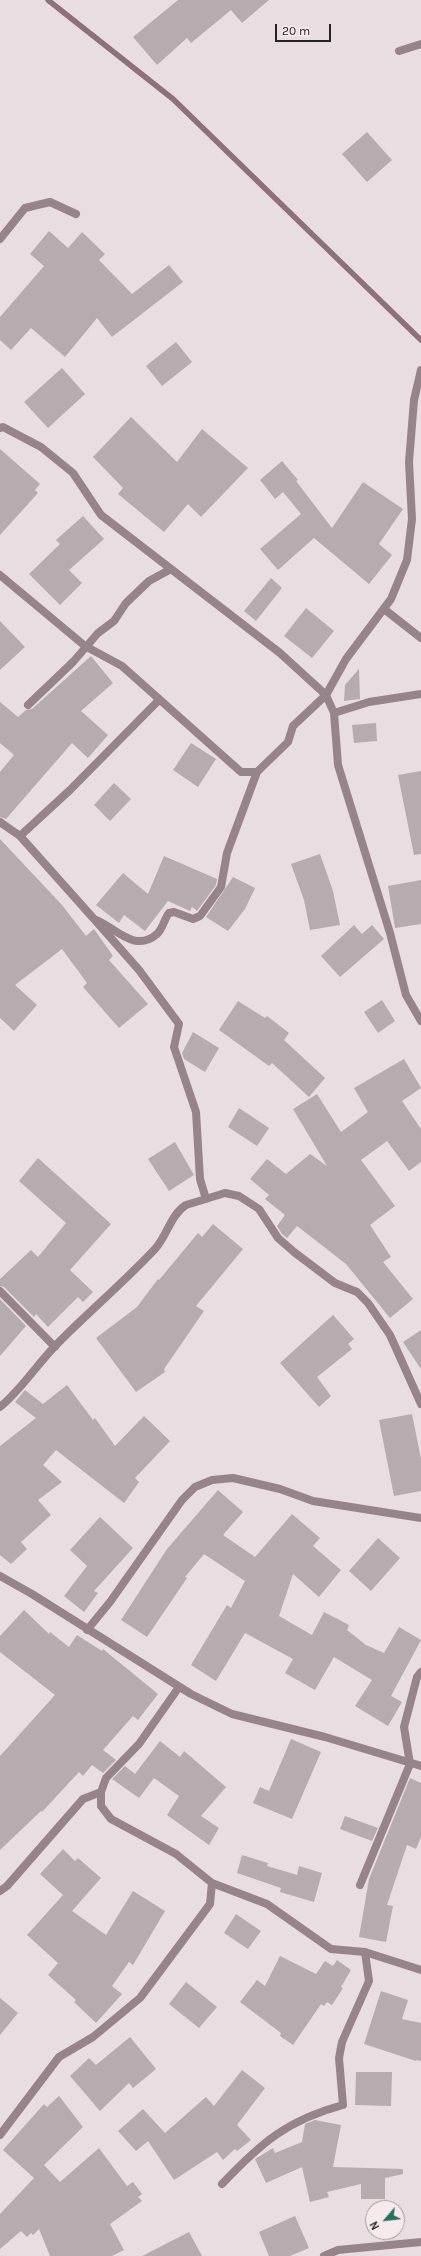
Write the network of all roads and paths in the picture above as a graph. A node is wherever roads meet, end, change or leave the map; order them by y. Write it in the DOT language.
graph roads {
  1 [pos="421,44"];
  2 [pos="399,51"];
  3 [pos="76,214"];
  4 [pos="0,239"];
  5 [pos="421,370"];
  6 [pos="1,425"];
  7 [pos="170,569"];
  8 [pos="0,575"];
  9 [pos="384,609"];
  10 [pos="421,638"];
  11 [pos="85,646"];
  12 [pos="421,694"];
  13 [pos="326,695"];
  14 [pos="158,700"];
  15 [pos="28,705"];
  16 [pos="334,713"];
  17 [pos="257,772"];
  18 [pos="0,822"];
  19 [pos="20,836"];
  20 [pos="94,919"];
  21 [pos="421,1021"];
  22 [pos="206,1198"];
  23 [pos="0,1291"];
  24 [pos="55,1347"];
  25 [pos="421,1404"];
  26 [pos="0,1407"];
  27 [pos="421,1518"];
  28 [pos="0,1576"];
  29 [pos="86,1630"];
  30 [pos="421,1672"];
  31 [pos="179,1687"];
  32 [pos="410,1764"];
  33 [pos="421,1766"];
  34 [pos="101,1792"];
  35 [pos="212,1883"];
  36 [pos="360,1885"];
  37 [pos="0,1890"];
  38 [pos="365,1952"];
  39 [pos="421,1970"];
  40 [pos="0,2135"];
  41 [pos="222,2184"];
  42 [pos="421,2242"];
  43 [pos="324,2256"];
  1 -- 2 [label="street"];
  3 -- 4 [label="street"];
  5 -- 9 [label="street"];
  6 -- 7 [label="street"];
  7 -- 11 [label="street"];
  7 -- 13 [label="street"];
  8 -- 11 [label="street"];
  9 -- 10 [label="street"];
  9 -- 13 [label="street"];
  11 -- 14 [label="street"];
  11 -- 15 [label="street"];
  12 -- 16 [label="street"];
  13 -- 16 [label="street"];
  13 -- 17 [label="street"];
  14 -- 17 [label="street"];
  14 -- 19 [label="street"];
  16 -- 21 [label="street"];
  17 -- 20 [label="street"];
  18 -- 19 [label="street"];
  19 -- 20 [label="street"];
  20 -- 22 [label="street"];
  22 -- 24 [label="street"];
  22 -- 25 [label="street"];
  23 -- 24 [label="street"];
  24 -- 26 [label="street"];
  27 -- 29 [label="street"];
  28 -- 29 [label="street"];
  29 -- 31 [label="street"];
  30 -- 32 [label="street"];
  31 -- 32 [label="street"];
  31 -- 34 [label="street"];
  32 -- 33 [label="street"];
  32 -- 36 [label="street"];
  34 -- 35 [label="street"];
  34 -- 37 [label="street"];
  35 -- 38 [label="street"];
  35 -- 40 [label="street"];
  38 -- 39 [label="street"];
  38 -- 41 [label="street"];
  42 -- 43 [label="street"];
}
